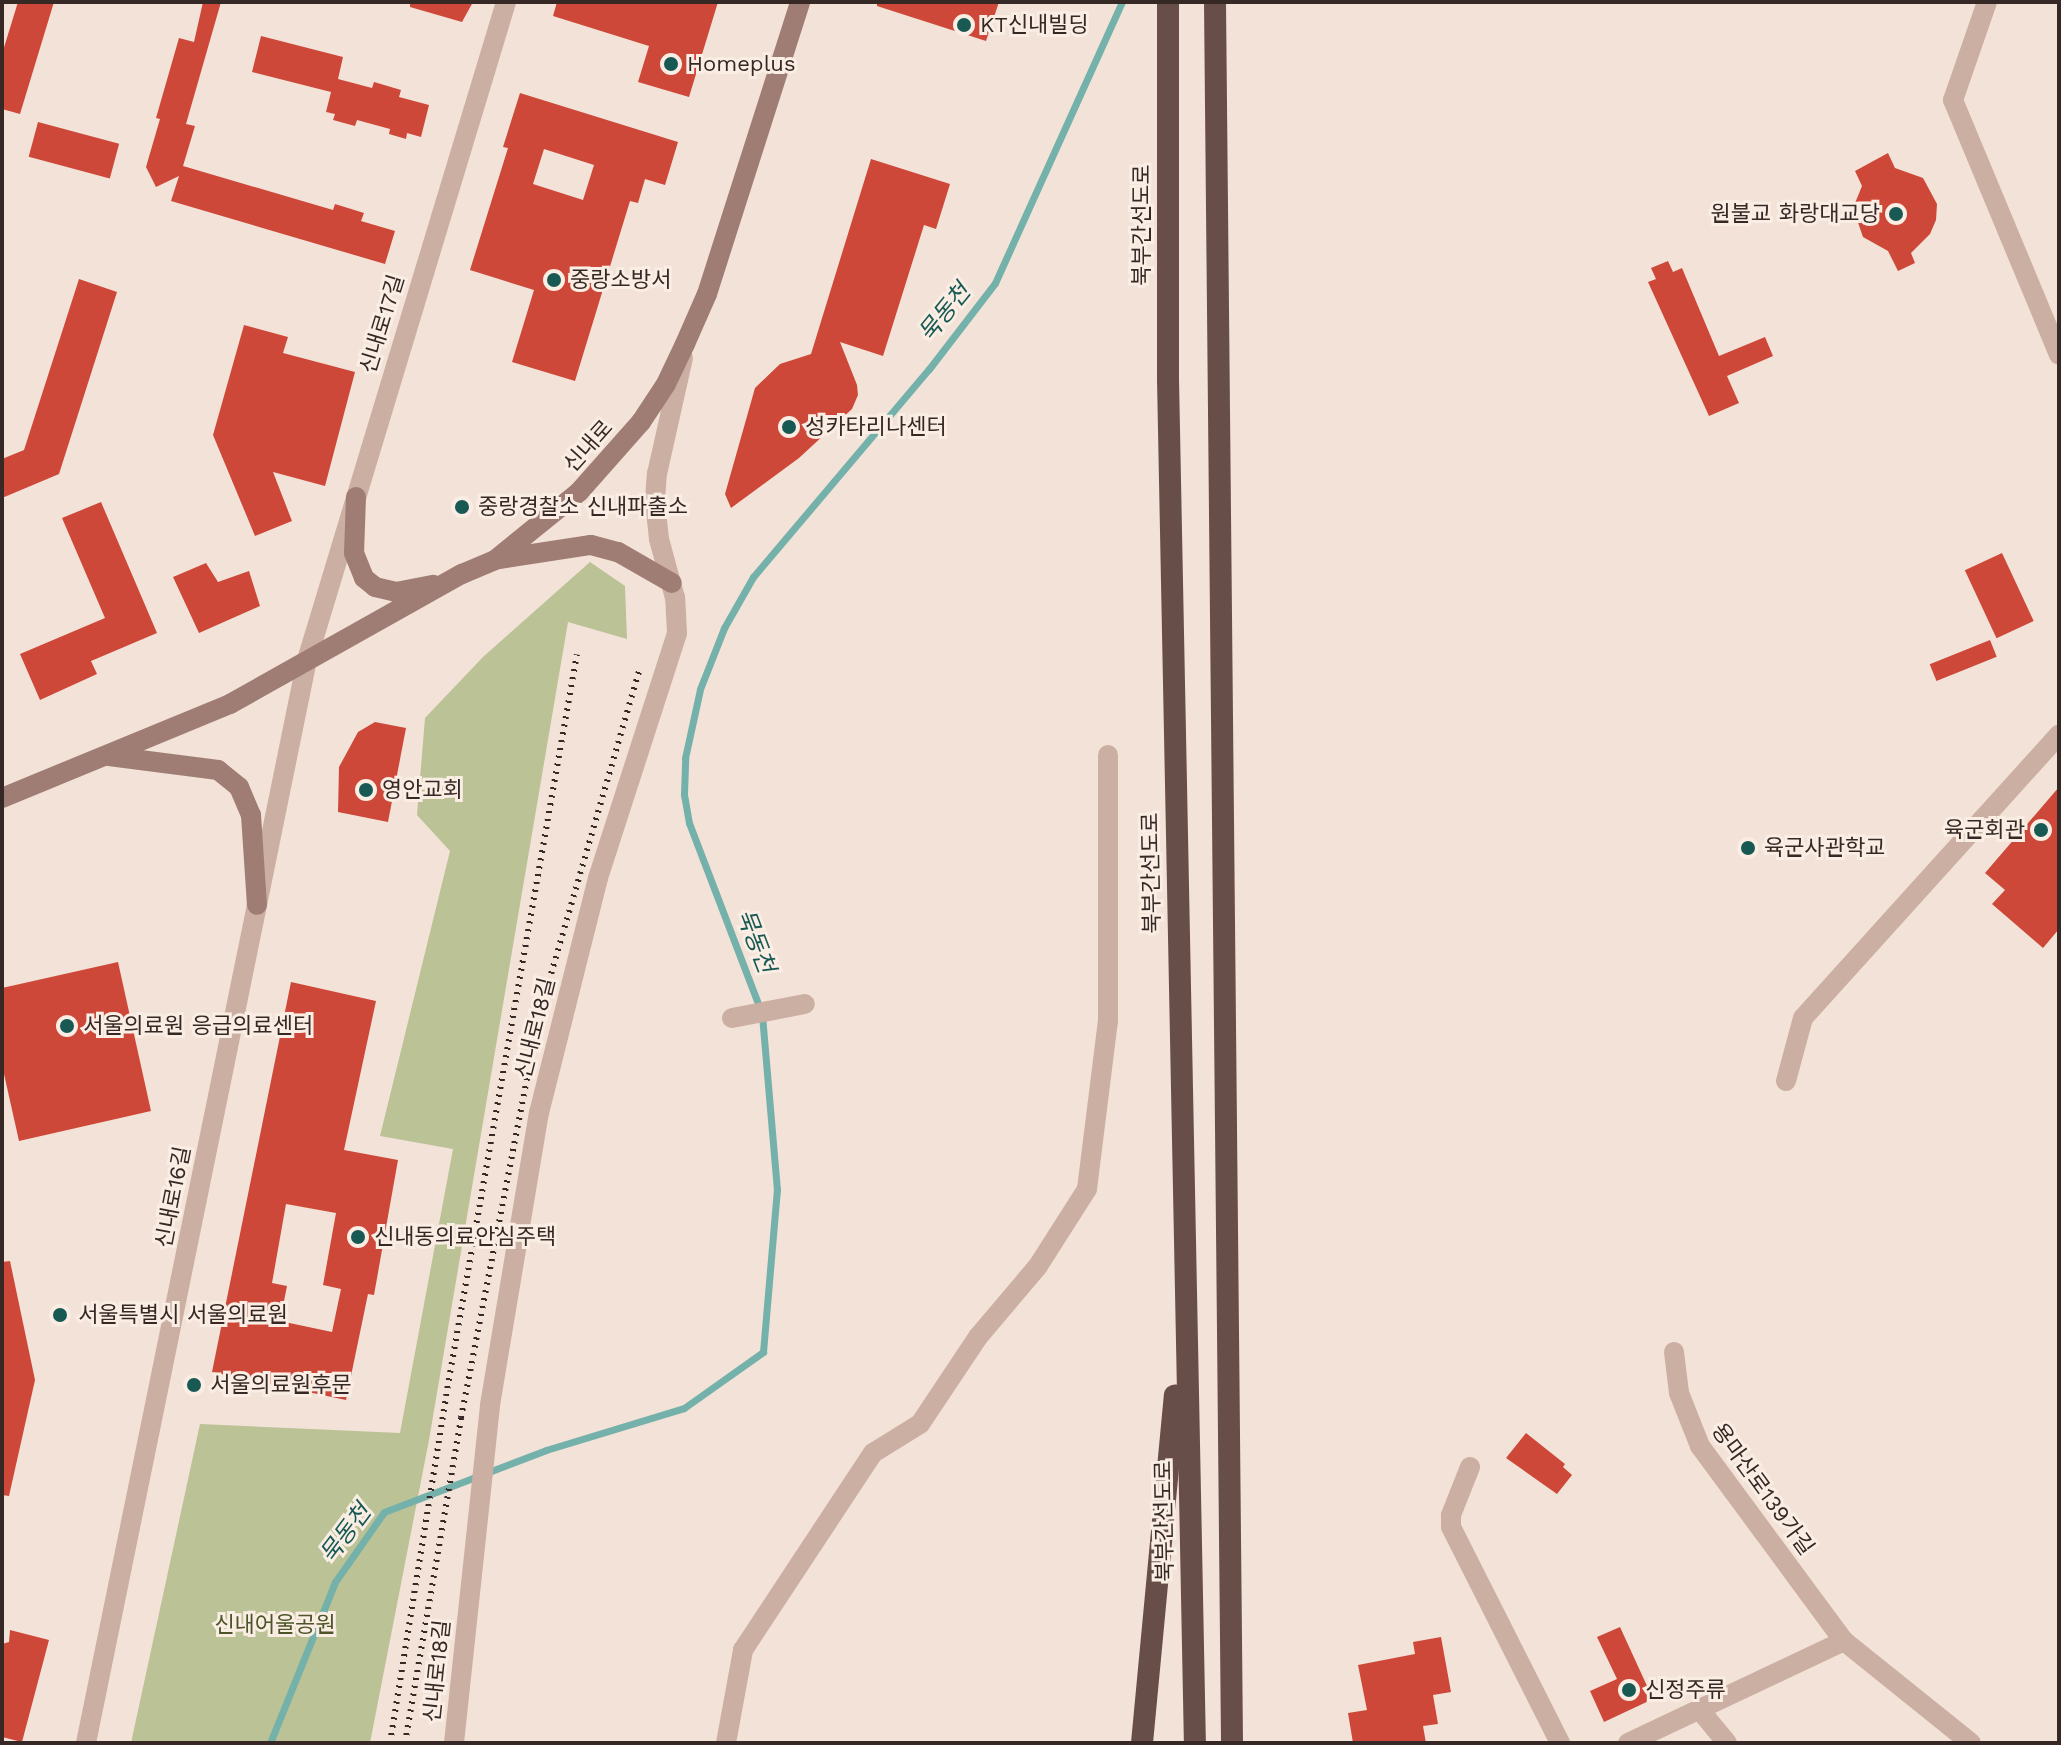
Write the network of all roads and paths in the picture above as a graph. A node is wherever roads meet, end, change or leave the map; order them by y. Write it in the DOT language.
graph roads {
  1 [pos="506,2"];
  2 [pos="800,2"];
  3 [pos="1168,2"];
  4 [pos="1987,2"];
  5 [pos="1215,4"];
  6 [pos="687,338"];
  7 [pos="2059,355"];
  8 [pos="356,497"];
  9 [pos="495,560"];
  10 [pos="449,582"];
  11 [pos="672,583"];
  12 [pos="307,660"];
  13 [pos="2059,735"];
  14 [pos="105,755"];
  15 [pos="1108,755"];
  16 [pos="2,798"];
  17 [pos="257,905"];
  18 [pos="805,1004"];
  19 [pos="732,1018"];
  20 [pos="1786,1081"];
  21 [pos="1185,1303"];
  22 [pos="1674,1352"];
  23 [pos="1470,1467"];
  24 [pos="1844,1641"];
  25 [pos="1699,1709"];
  26 [pos="86,1743"];
  27 [pos="454,1743"];
  28 [pos="726,1743"];
  29 [pos="1142,1743"];
  30 [pos="1195,1743"];
  31 [pos="1232,1743"];
  32 [pos="1560,1743"];
  33 [pos="1628,1743"];
  34 [pos="1727,1743"];
  35 [pos="1971,1743"];
  1 -- 8 [label="street, 신내로17길"];
  2 -- 6 [label="main road, 신내로"];
  3 -- 21 [label="highway, 북부간선도로"];
  4 -- 7 [label="street"];
  5 -- 31 [label="highway"];
  6 -- 9 [label="main road, 신내로"];
  6 -- 11 [label="street, 신내로18길"];
  8 -- 10 [label="main road"];
  8 -- 12 [label="street, 신내로17길"];
  9 -- 10 [label="main road, 신내로"];
  9 -- 11 [label="main road"];
  10 -- 12 [label="main road, 신내로"];
  11 -- 27 [label="street, 신내로18길"];
  12 -- 14 [label="main road, 신내로"];
  12 -- 17 [label="street, 신내로16길"];
  13 -- 20 [label="street"];
  14 -- 16 [label="main road, 신내로"];
  14 -- 17 [label="main road"];
  15 -- 28 [label="street"];
  17 -- 26 [label="street, 신내로16길"];
  18 -- 19 [label="street"];
  21 -- 29 [label="highway"];
  21 -- 30 [label="highway, 북부간선도로"];
  22 -- 24 [label="street, 용마산로139가길"];
  23 -- 32 [label="street"];
  24 -- 25 [label="street"];
  24 -- 35 [label="street, 용마산로139가길"];
  25 -- 33 [label="street"];
  25 -- 34 [label="street"];
}
